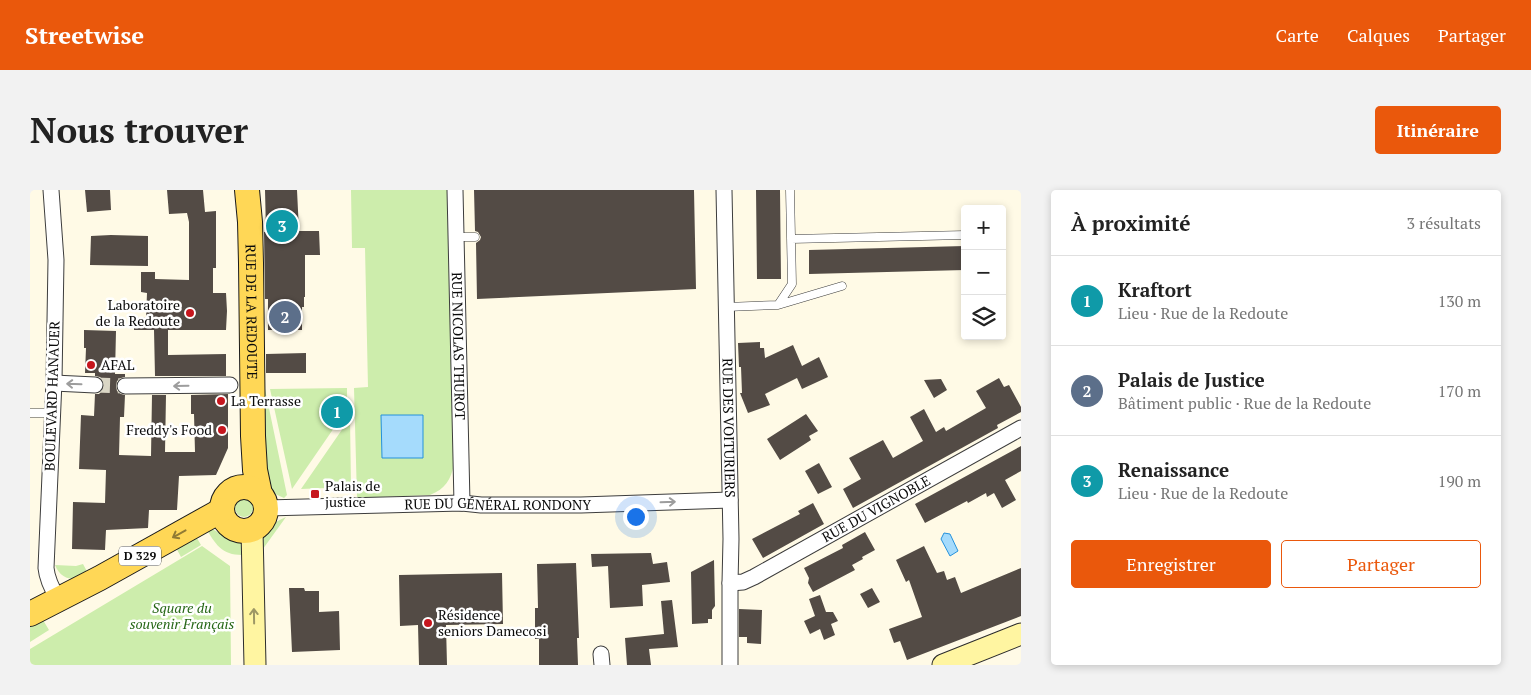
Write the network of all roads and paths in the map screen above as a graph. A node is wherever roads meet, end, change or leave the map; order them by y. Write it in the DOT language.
graph roads {
  1 [pos="51,190"];
  2 [pos="247,190"];
  3 [pos="455,190"];
  4 [pos="724,190"];
  5 [pos="790,190"];
  6 [pos="961,235"];
  7 [pos="475,236"];
  8 [pos="456,237"];
  9 [pos="791,239"];
  10 [pos="842,286"];
  11 [pos="778,305"];
  12 [pos="726,307"];
  13 [pos="54,383"];
  14 [pos="95,385"];
  15 [pos="230,385"];
  16 [pos="125,386"];
  17 [pos="30,413"];
  18 [pos="52,413"];
  19 [pos="1021,428"];
  20 [pos="253,436"];
  21 [pos="234,488"];
  22 [pos="730,500"];
  23 [pos="263,501"];
  24 [pos="462,503"];
  25 [pos="222,510"];
  26 [pos="252,530"];
  27 [pos="730,583"];
  28 [pos="58,599"];
  29 [pos="30,614"];
  30 [pos="1021,634"];
  31 [pos="255,665"];
  32 [pos="730,665"];
  33 [pos="943,665"];
  1 -- 13 [label="street, BOULEVARD HANAUER"];
  2 -- 20 [label="main road, RUE DE LA REDOUTE"];
  3 -- 8 [label="street, RUE NICOLAS THUROT"];
  4 -- 12 [label="street, RUE DES VOITURIERS"];
  5 -- 9 [label="lane"];
  6 -- 9 [label="lane"];
  7 -- 8 [label="lane"];
  8 -- 24 [label="street, RUE NICOLAS THUROT"];
  9 -- 11 [label="lane"];
  10 -- 11 [label="lane"];
  11 -- 12 [label="lane"];
  12 -- 22 [label="street, RUE DES VOITURIERS"];
  14 -- 13 [label="street, one-way"];
  13 -- 18 [label="street, BOULEVARD HANAUER"];
  15 -- 16 [label="street, one-way"];
  17 -- 18 [label="lane"];
  18 -- 28 [label="street, BOULEVARD HANAUER"];
  19 -- 27 [label="street, RUE DU VIGNOBLE"];
  20 -- 21 [label="main road, RUE DE LA REDOUTE"];
  20 -- 23 [label="main road, RUE DE LA REDOUTE"];
  21 -- 23 [label="main road"];
  21 -- 25 [label="main road"];
  24 -- 22 [label="street, RUE DU GÉNÉRAL RONDONY, one-way"];
  22 -- 27 [label="street, RUE DES VOITURIERS"];
  23 -- 24 [label="street, RUE DU GÉNÉRAL RONDONY"];
  23 -- 26 [label="main road"];
  25 -- 26 [label="main road"];
  25 -- 28 [label="main road, D 329, one-way"];
  31 -- 26 [label="street, one-way"];
  27 -- 32 [label="street, RUE DES VOITURIERS"];
  28 -- 29 [label="main road, D 329"];
  30 -- 33 [label="street"];
}
